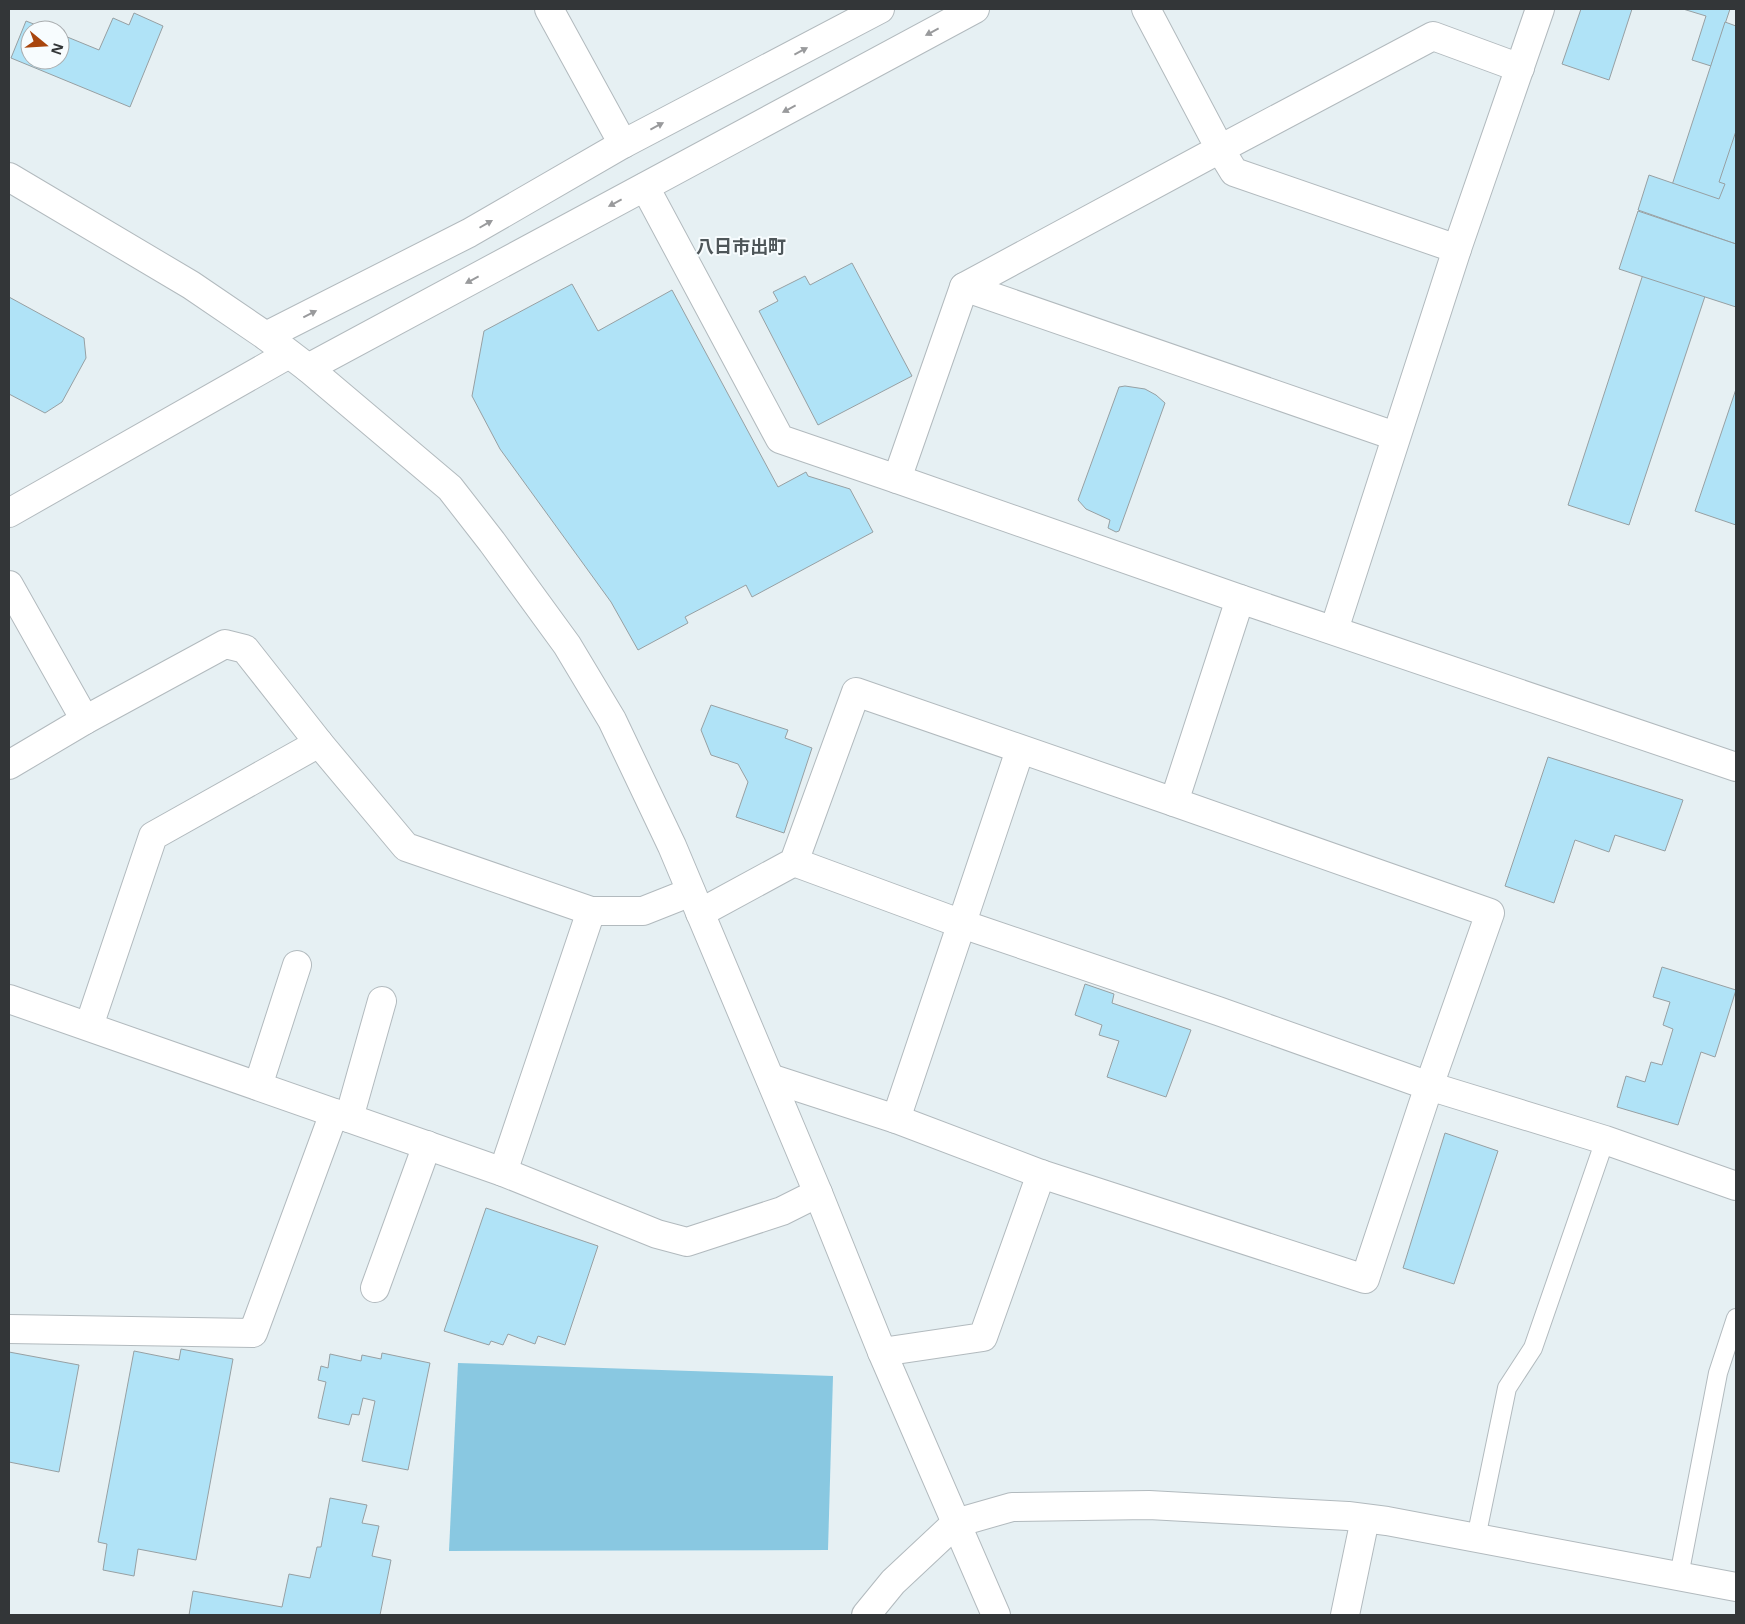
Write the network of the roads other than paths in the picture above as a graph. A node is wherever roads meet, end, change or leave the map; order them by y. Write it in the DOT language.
graph roads {
  1 [pos="549,9"];
  2 [pos="880,9"];
  3 [pos="975,9"];
  4 [pos="1146,9"];
  5 [pos="1540,9"];
  6 [pos="1520,68"];
  7 [pos="623,144"];
  8 [pos="1220,149"];
  9 [pos="9,177"];
  10 [pos="645,187"];
  11 [pos="1457,249"];
  12 [pos="964,287"];
  13 [pos="266,336"];
  14 [pos="299,361"];
  15 [pos="1396,436"];
  16 [pos="897,479"];
  17 [pos="9,513"];
  18 [pos="9,584"];
  19 [pos="1240,600"];
  20 [pos="1334,630"];
  21 [pos="85,720"];
  22 [pos="318,743"];
  23 [pos="1020,750"];
  24 [pos="9,765"];
  25 [pos="1736,767"];
  26 [pos="1174,802"];
  27 [pos="794,862"];
  28 [pos="695,903"];
  29 [pos="591,911"];
  30 [pos="962,924"];
  31 [pos="298,965"];
  32 [pos="9,999"];
  33 [pos="382,1001"];
  34 [pos="89,1026"];
  35 [pos="770,1078"];
  36 [pos="258,1086"];
  37 [pos="1429,1086"];
  38 [pos="341,1115"];
  39 [pos="896,1119"];
  40 [pos="1605,1140"];
  41 [pos="426,1145"];
  42 [pos="502,1172"];
  43 [pos="1041,1174"];
  44 [pos="1736,1186"];
  45 [pos="818,1193"];
  46 [pos="376,1288"];
  47 [pos="1736,1318"];
  48 [pos="9,1329"];
  49 [pos="882,1352"];
  50 [pos="1366,1519"];
  51 [pos="956,1523"];
  52 [pos="1476,1538"];
  53 [pos="1679,1576"];
  54 [pos="1736,1587"];
  55 [pos="866,1615"];
  56 [pos="996,1615"];
  57 [pos="1345,1615"];
  1 -- 7 [label="street"];
  7 -- 2 [label="street, one-way"];
  3 -- 10 [label="street, one-way"];
  4 -- 8 [label="street"];
  5 -- 6 [label="street"];
  6 -- 8 [label="street"];
  6 -- 11 [label="street"];
  13 -- 7 [label="street, one-way"];
  8 -- 11 [label="street"];
  8 -- 12 [label="street"];
  9 -- 13 [label="street"];
  10 -- 14 [label="street, one-way"];
  10 -- 16 [label="street"];
  11 -- 15 [label="street"];
  12 -- 15 [label="street"];
  12 -- 16 [label="street"];
  13 -- 14 [label="street"];
  14 -- 17 [label="street"];
  14 -- 28 [label="street"];
  15 -- 20 [label="street"];
  16 -- 19 [label="street"];
  18 -- 21 [label="street"];
  19 -- 20 [label="street"];
  19 -- 26 [label="street"];
  20 -- 25 [label="street"];
  21 -- 22 [label="street"];
  21 -- 24 [label="street"];
  22 -- 29 [label="street"];
  22 -- 34 [label="street"];
  23 -- 26 [label="street"];
  23 -- 27 [label="street"];
  23 -- 30 [label="street"];
  26 -- 37 [label="street"];
  27 -- 28 [label="street"];
  27 -- 30 [label="street"];
  28 -- 29 [label="street"];
  28 -- 35 [label="street"];
  29 -- 42 [label="street"];
  30 -- 37 [label="street"];
  30 -- 39 [label="street"];
  31 -- 36 [label="street"];
  32 -- 34 [label="street"];
  33 -- 38 [label="street"];
  34 -- 36 [label="street"];
  35 -- 39 [label="street"];
  35 -- 45 [label="street"];
  36 -- 38 [label="street"];
  37 -- 40 [label="street"];
  37 -- 43 [label="street"];
  38 -- 41 [label="street"];
  38 -- 48 [label="street"];
  39 -- 43 [label="street"];
  40 -- 44 [label="street"];
  40 -- 52 [label="lane"];
  41 -- 42 [label="street"];
  41 -- 46 [label="street"];
  42 -- 45 [label="street"];
  43 -- 49 [label="street"];
  45 -- 49 [label="street"];
  47 -- 53 [label="lane"];
  49 -- 51 [label="street"];
  50 -- 51 [label="street"];
  50 -- 52 [label="street"];
  50 -- 57 [label="street"];
  51 -- 55 [label="street"];
  51 -- 56 [label="street"];
  52 -- 53 [label="street"];
  53 -- 54 [label="street"];
}
